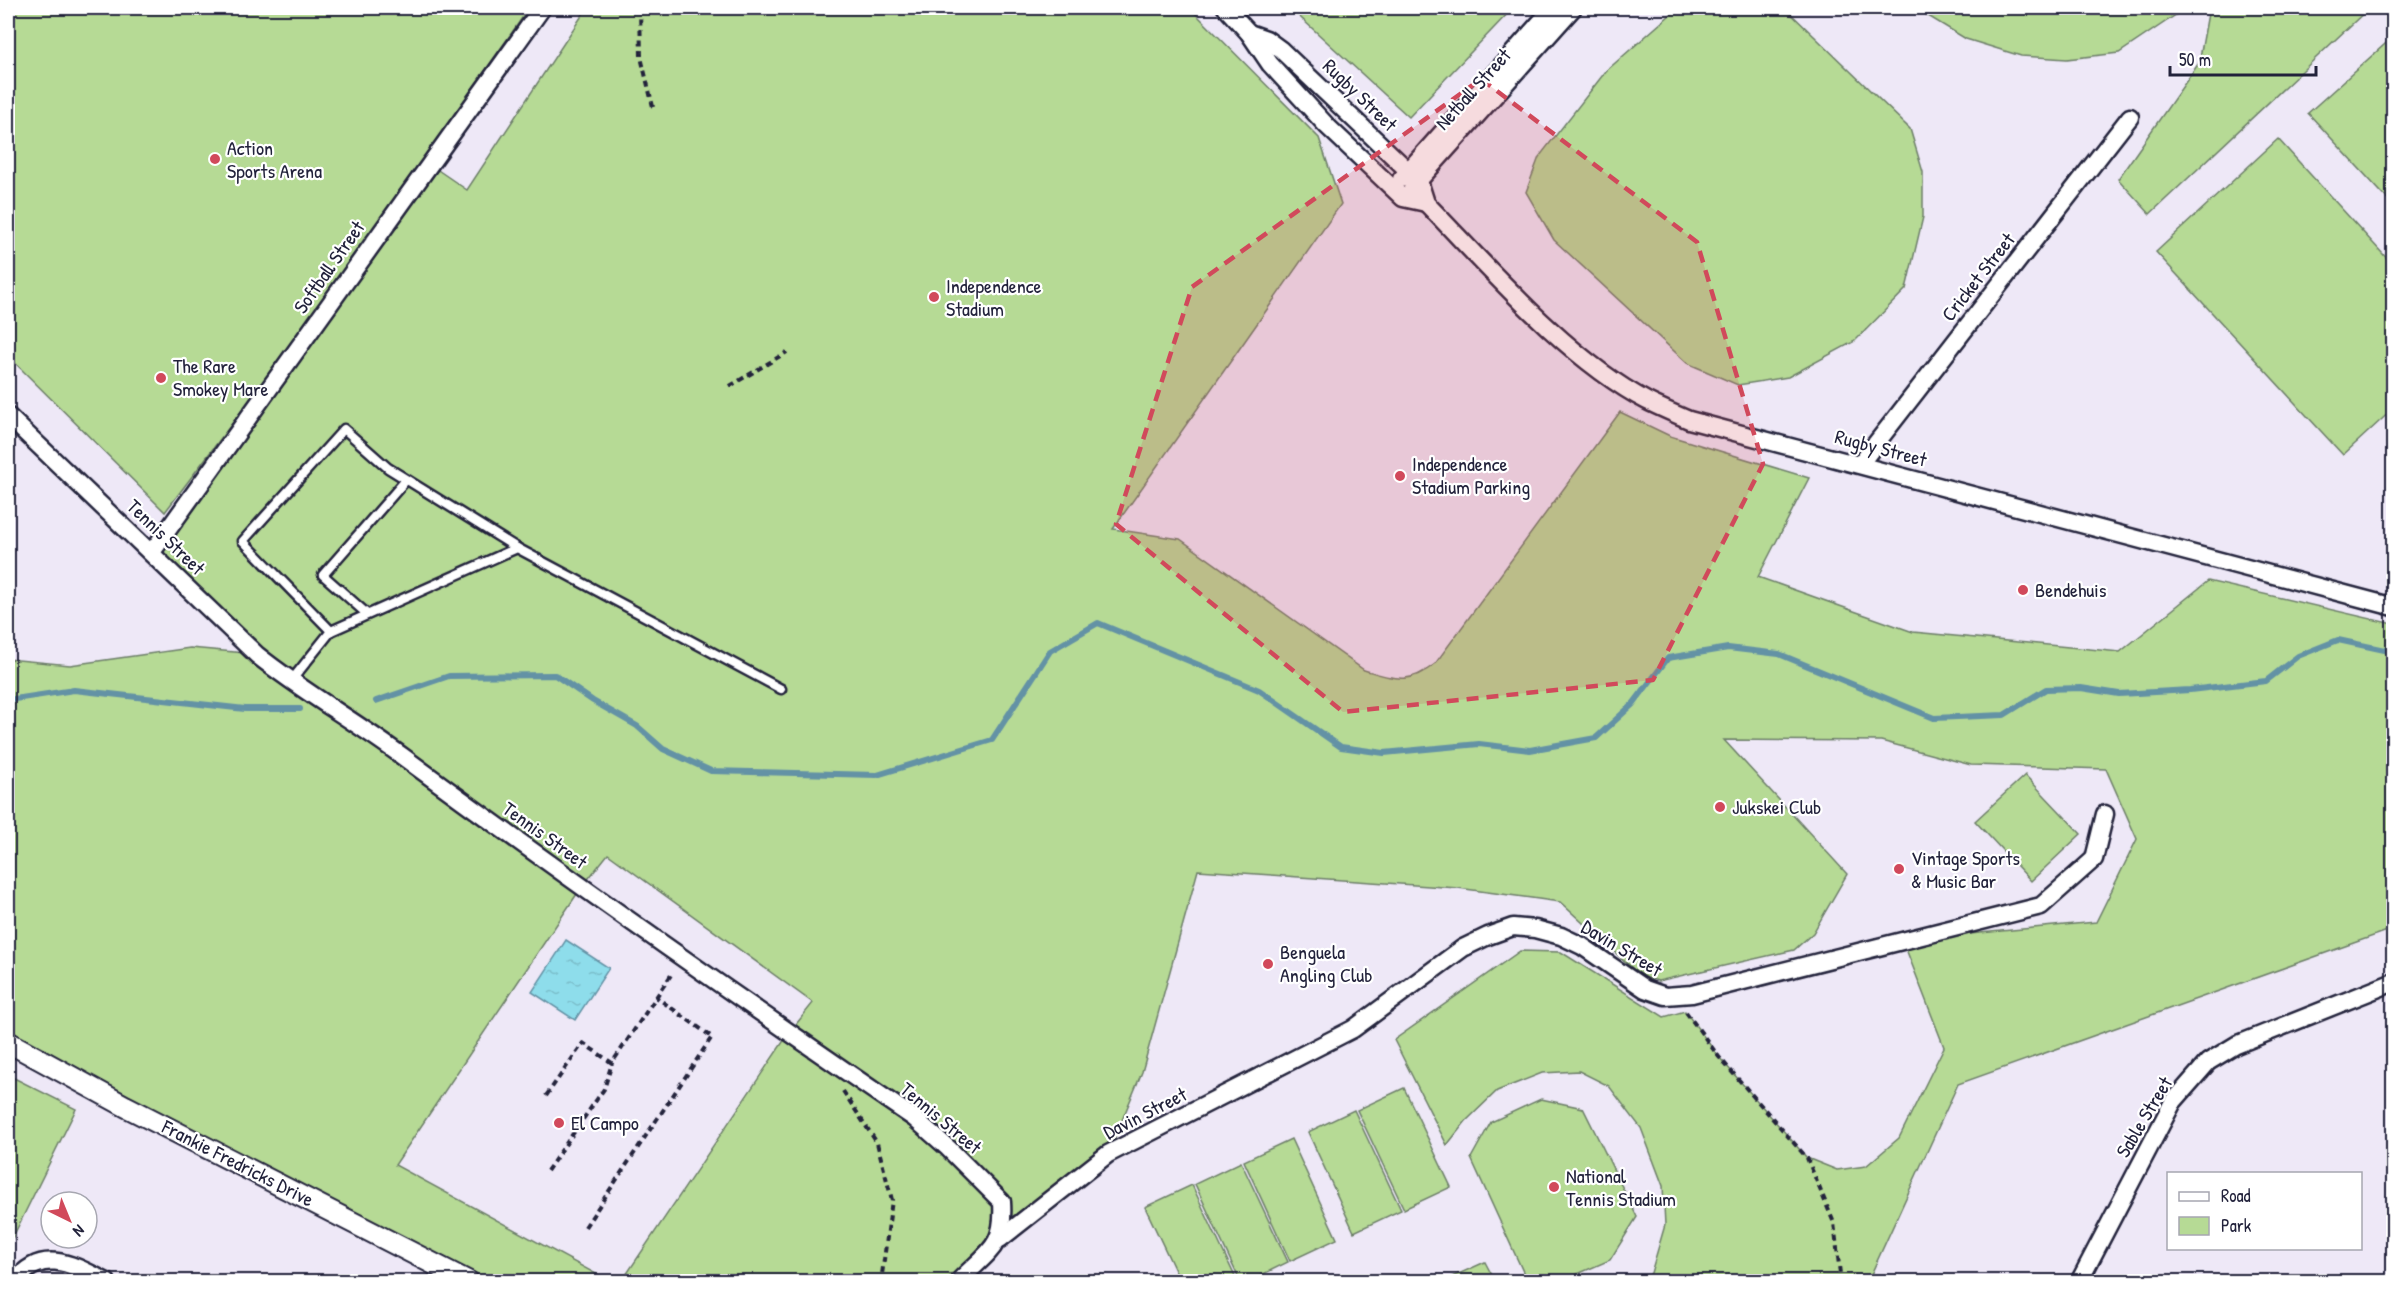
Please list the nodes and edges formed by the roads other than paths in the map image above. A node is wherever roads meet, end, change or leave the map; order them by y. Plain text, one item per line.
1 (543, 8) edge
2 (1226, 8) edge
3 (1553, 8) edge
4 (1573, 8) edge
5 (1249, 33) junction
6 (2130, 117) dead end
7 (1413, 176) junction
8 (1398, 193) junction
9 (1426, 204) junction
10 (8, 416) edge
11 (1860, 464) junction
12 (406, 480) junction
13 (517, 548) junction
14 (152, 552) junction
15 (2394, 607) edge
16 (367, 614) junction
17 (331, 631) junction
18 (290, 681) junction
19 (781, 689) dead end
20 (2105, 814) dead end
21 (2394, 982) edge
22 (8, 1041) edge
23 (1000, 1239) junction
24 (15, 1281) edge
25 (107, 1281) edge
26 (469, 1281) edge
27 (958, 1281) edge
28 (2079, 1281) edge

1 - 14 street, Softball Street
2 - 5 street, Rugby Street
3 - 7 street, Netball Street
4 - 7 street, Netball Street
5 - 7 street, Rugby Street
5 - 8 street, Rugby Street
6 - 11 street, Cricket Street
7 - 8 street, Netball Street
7 - 9 street, Rugby Street
8 - 9 street, Rugby Street
9 - 11 street, Rugby Street
10 - 14 street, Tennis Street
11 - 15 street, Rugby Street
12 - 13 lane
12 - 16 lane
12 - 17 lane
13 - 16 lane
13 - 19 lane
14 - 18 street, Tennis Street
16 - 17 lane
17 - 18 lane
18 - 23 street, Tennis Street
20 - 23 street, Davin Street
21 - 28 street, Sable Street
22 - 26 street, Frankie Fredricks Drive
23 - 27 street
24 - 25 street

